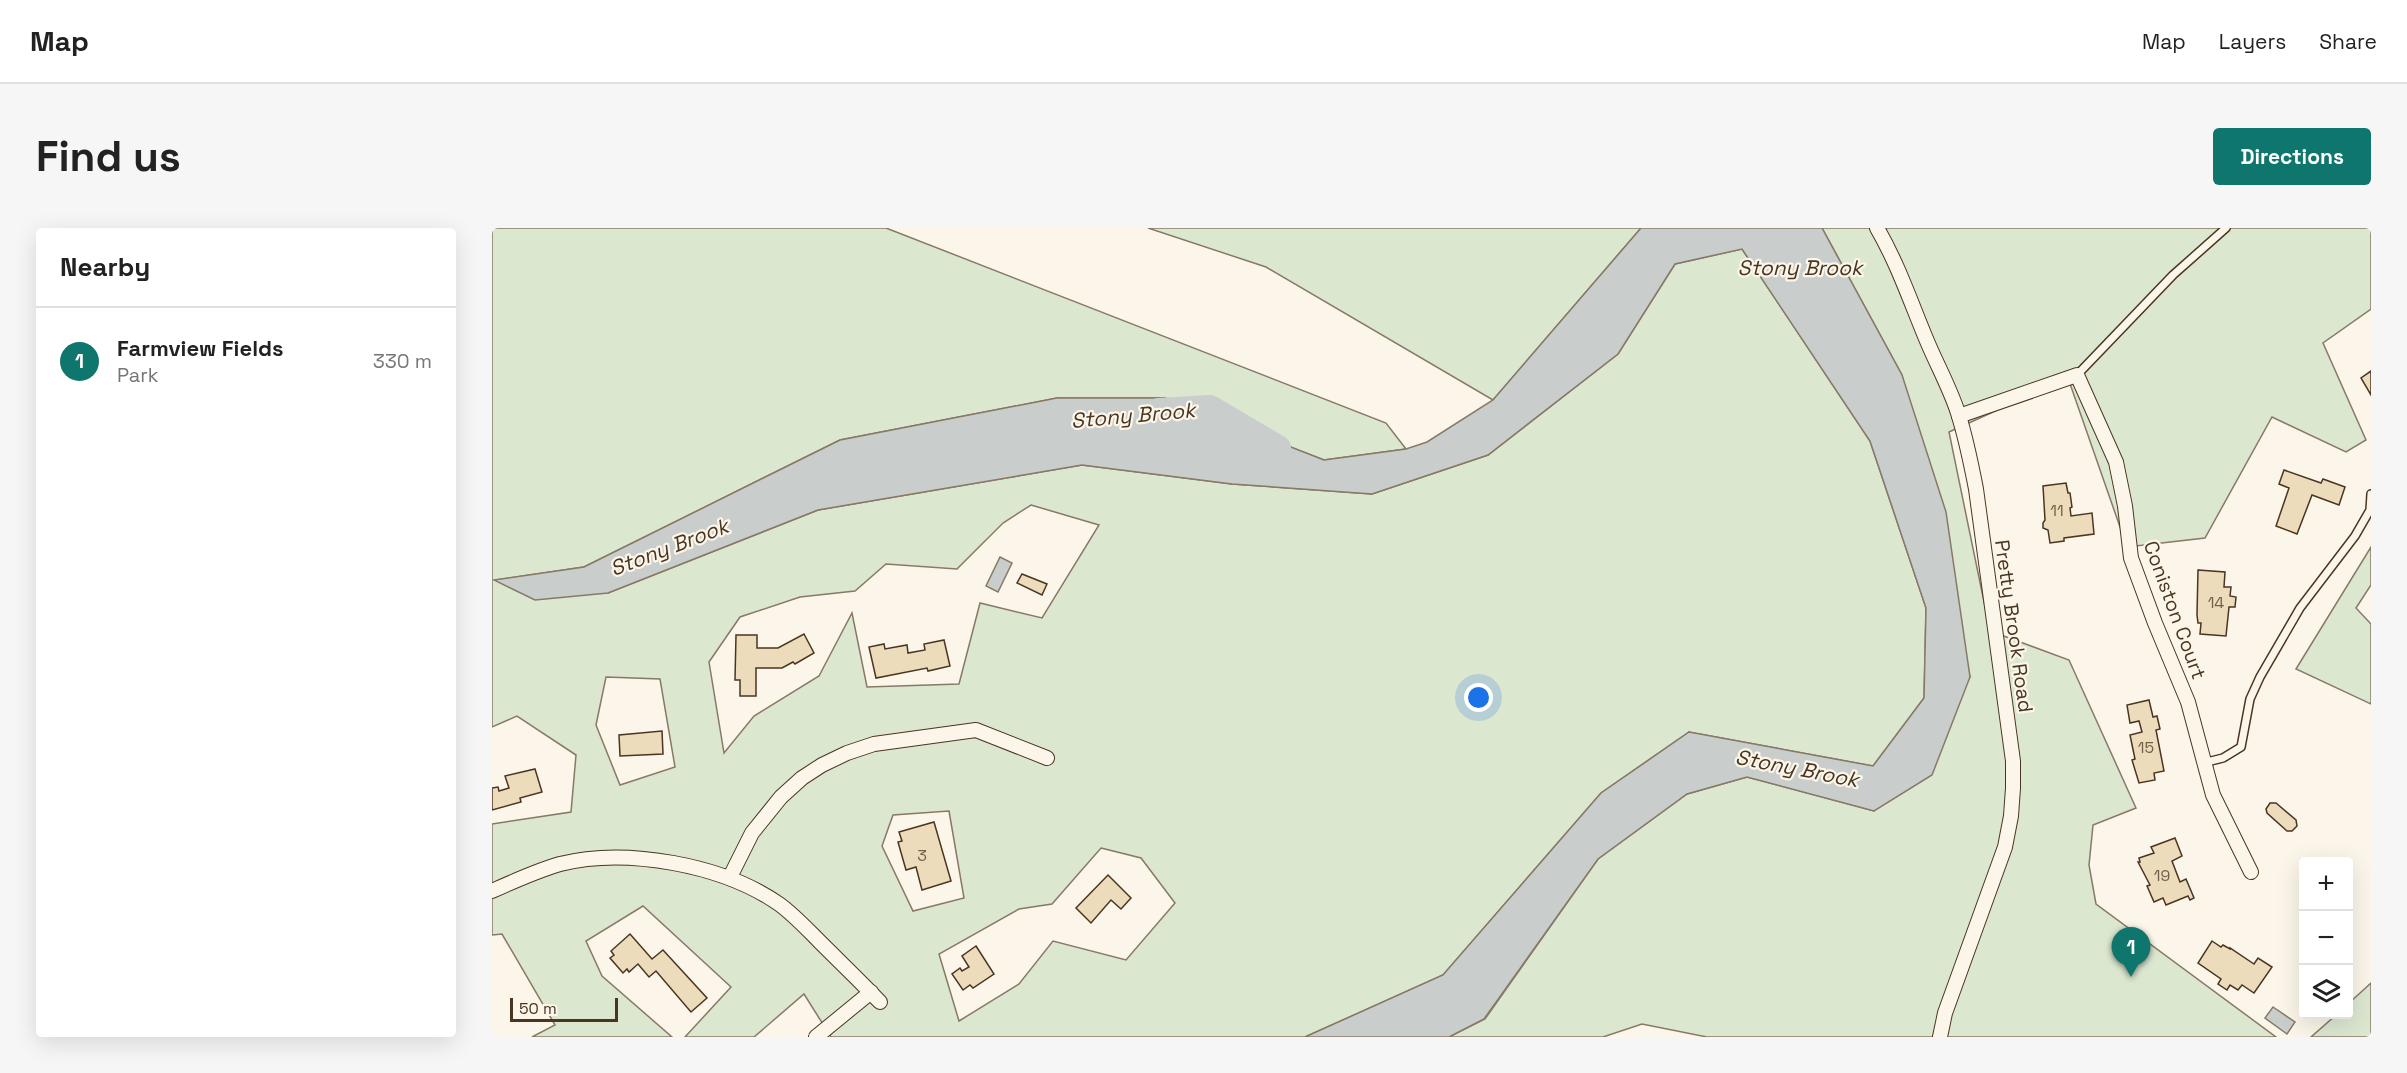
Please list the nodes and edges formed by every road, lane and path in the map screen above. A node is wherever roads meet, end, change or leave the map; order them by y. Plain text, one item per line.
1 (1877, 228) edge
2 (2226, 228) edge
3 (2076, 375) junction
4 (1959, 416) junction
5 (2371, 494) edge
6 (1047, 758) dead end
7 (2203, 763) junction
8 (2252, 872) dead end
9 (730, 877) junction
10 (492, 891) edge
11 (816, 1037) edge
12 (1940, 1037) edge

1 - 4 street, Pretty Brook Road
2 - 3 lane
3 - 4 street
3 - 7 street, Coniston Court
4 - 12 street, Pretty Brook Road
5 - 7 lane
6 - 9 street
7 - 8 street, Coniston Court
9 - 10 street
9 - 11 street

